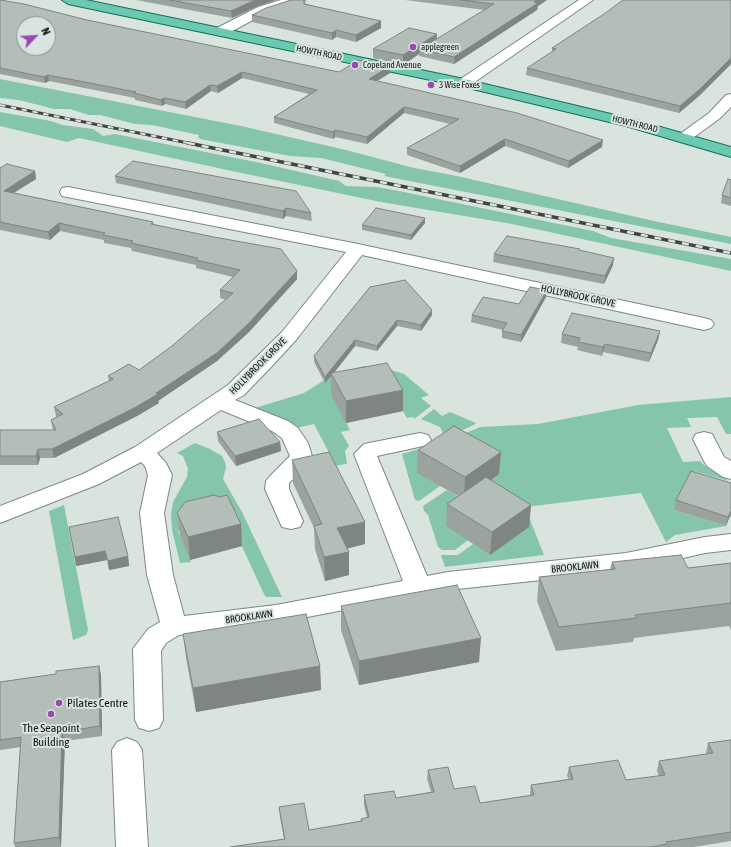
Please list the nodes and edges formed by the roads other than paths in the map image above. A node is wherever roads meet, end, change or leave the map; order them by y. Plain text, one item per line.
1 (68, 0) edge
2 (294, 0) edge
3 (587, 0) edge
4 (220, 32) junction
5 (464, 83) junction
6 (731, 98) edge
7 (685, 137) junction
8 (731, 152) edge
9 (68, 192) dead end
10 (358, 249) junction
11 (704, 324) dead end
12 (220, 402) junction
13 (704, 439) dead end
14 (420, 440) dead end
15 (143, 452) junction
16 (731, 472) edge
17 (0, 515) edge
18 (291, 521) dead end
19 (731, 542) edge
20 (418, 586) junction
21 (174, 626) junction
22 (149, 720) dead end
23 (127, 750) dead end
24 (132, 847) edge

1 - 4 main road, HOWTH ROAD
2 - 4 street
3 - 5 street
4 - 5 main road, HOWTH ROAD
5 - 7 main road, HOWTH ROAD
6 - 7 street
7 - 8 main road, HOWTH ROAD
9 - 10 street, HOLLYBROOK GROVE
10 - 11 street, HOLLYBROOK GROVE
10 - 12 street, HOLLYBROOK GROVE
12 - 15 street, HOLLYBROOK GROVE
12 - 18 street
13 - 16 street
14 - 20 street
15 - 17 street, HOLLYBROOK GROVE
15 - 21 street
19 - 20 street, BROOKLAWN
20 - 21 street, BROOKLAWN
21 - 22 street, BROOKLAWN
23 - 24 street

